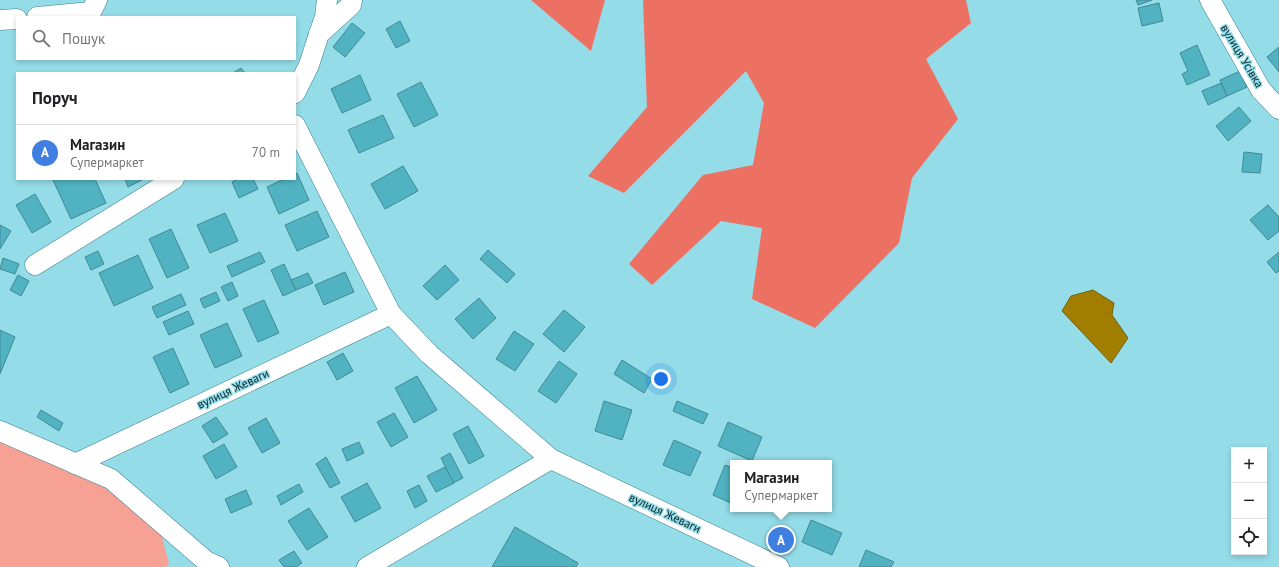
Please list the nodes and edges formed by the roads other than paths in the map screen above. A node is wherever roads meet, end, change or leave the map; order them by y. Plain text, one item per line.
1 (97, 0) edge
2 (327, 0) edge
3 (352, 0) edge
4 (1210, 0) edge
5 (48, 16) edge
6 (16, 19) edge
7 (0, 20) edge
8 (320, 34) junction
9 (296, 91) edge
10 (1279, 108) edge
11 (296, 127) edge
12 (172, 180) edge
13 (35, 265) dead end
14 (391, 314) junction
15 (0, 431) edge
16 (551, 459) junction
17 (75, 464) junction
18 (208, 565) edge
19 (367, 567) edge
20 (779, 567) edge

1 - 5 street
2 - 8 street
3 - 8 street
4 - 10 street, вулиця Усівка
6 - 7 street
8 - 9 street
11 - 14 street, вулиця Жеваги
12 - 13 street
14 - 16 street, вулиця Жеваги
14 - 17 street, вулиця Жеваги
15 - 17 street
16 - 19 street
16 - 20 street, вулиця Жеваги
17 - 18 street

